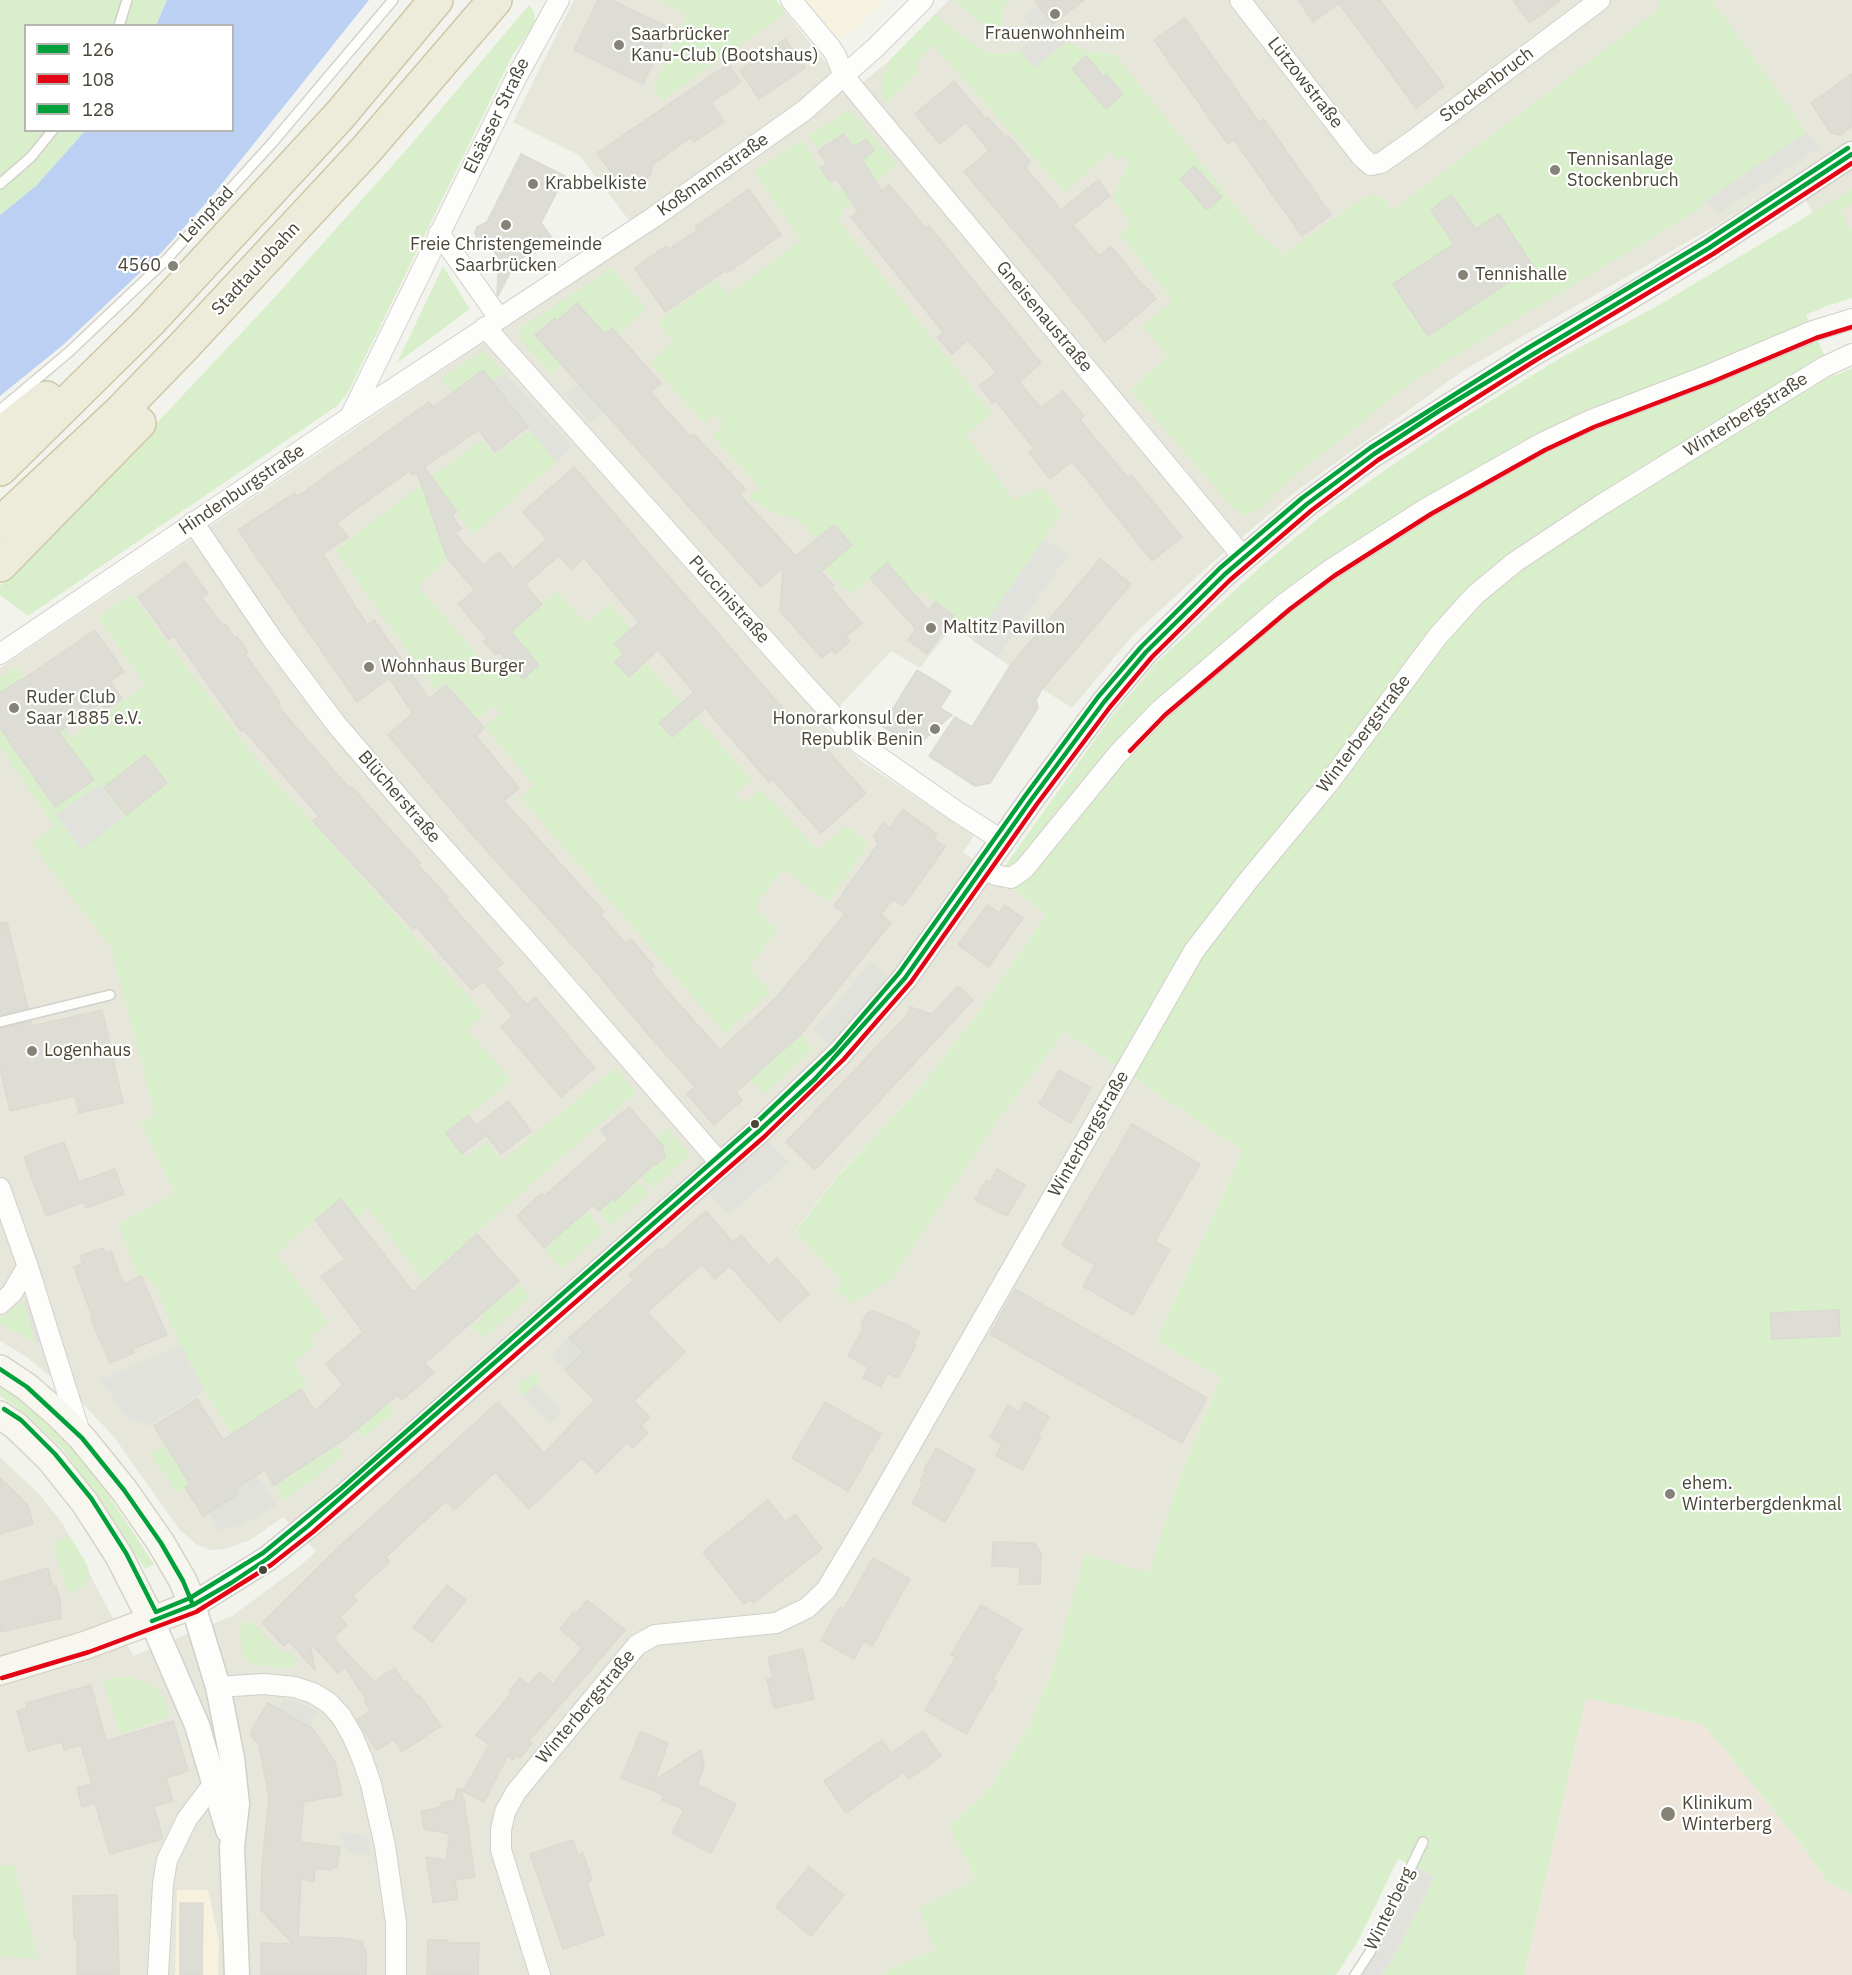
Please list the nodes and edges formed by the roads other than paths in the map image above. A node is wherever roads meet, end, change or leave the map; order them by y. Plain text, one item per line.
1 (127, 0) edge
2 (393, 0) edge
3 (435, 0) edge
4 (495, 0) edge
5 (791, 0) edge
6 (923, 0) edge
7 (1240, 0) edge
8 (1600, 0) edge
9 (555, 6) edge
10 (120, 24) edge
11 (843, 76) junction
12 (51, 132) edge
13 (366, 150) junction
14 (1852, 154) edge
15 (1371, 165) joint
16 (0, 184) edge
17 (439, 233) junction
18 (1852, 319) edge
19 (149, 322) junction
20 (492, 322) junction
21 (1852, 354) edge
22 (0, 411) edge
23 (350, 417) junction
24 (0, 435) edge
25 (0, 469) edge
26 (193, 522) junction
27 (0, 524) edge
28 (1244, 558) junction
29 (0, 565) edge
30 (0, 654) edge
31 (1003, 841) junction
32 (984, 868) junction
33 (110, 995) dead end
34 (0, 1022) edge
35 (721, 1164) junction
36 (0, 1188) edge
37 (27, 1267) junction
38 (0, 1304) edge
39 (0, 1369) edge
40 (0, 1415) edge
41 (82, 1438) junction
42 (193, 1605) junction
43 (152, 1621) junction
44 (0, 1671) edge
45 (218, 1687) junction
46 (215, 1782) junction
47 (1423, 1842) dead end
48 (232, 1847) junction
49 (158, 1975) edge
50 (237, 1975) edge
51 (396, 1975) edge
52 (540, 1975) edge
53 (1355, 1975) edge

1 - 10 lane
2 - 22 lane, Leinpfad
3 - 19 highway
4 - 13 highway, Stadtautobahn
5 - 11 street
6 - 11 street, Koßmannstraße
7 - 15 street, Lützowstraße
8 - 15 street, Stockenbruch
9 - 17 street, Elsässer Straße
11 - 20 street, Koßmannstraße
11 - 28 street, Gneisenaustraße
12 - 16 lane
13 - 27 highway, Stadtautobahn
13 - 29 highway
14 - 28 street
17 - 20 street
17 - 23 street, Elsässer Straße
18 - 32 street
19 - 24 highway
19 - 25 highway
20 - 23 street, Hindenburgstraße
20 - 31 street, Puccinistraße
21 - 52 street, Winterbergstraße
23 - 26 street, Hindenburgstraße
26 - 30 street, Hindenburgstraße
26 - 35 street, Blücherstraße
28 - 31 street
31 - 32 street
32 - 35 street
33 - 34 lane
35 - 42 street
36 - 37 street
37 - 38 street
37 - 41 street
39 - 41 main road
40 - 43 main road
41 - 42 main road
42 - 43 main road
42 - 45 street
43 - 44 main road
43 - 46 street
45 - 48 street
45 - 51 street
46 - 48 street
46 - 49 street
47 - 53 lane, Winterberg
48 - 50 street

